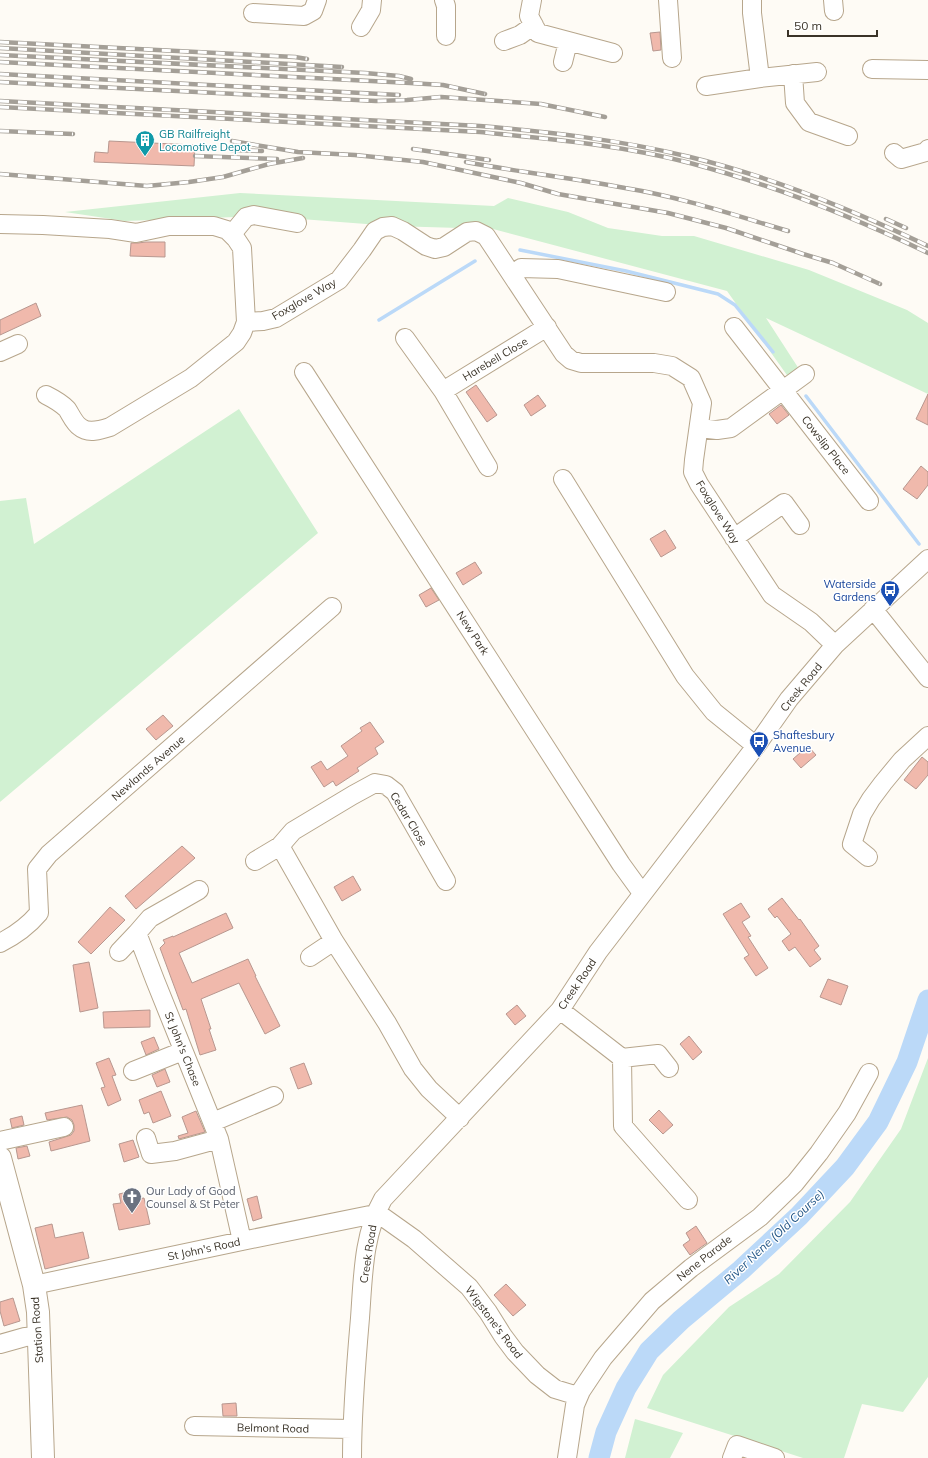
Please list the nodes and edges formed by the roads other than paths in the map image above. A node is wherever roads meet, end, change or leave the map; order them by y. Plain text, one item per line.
1 (316, 0) edge
2 (372, 0) edge
3 (444, 0) edge
4 (532, 0) edge
5 (668, 0) edge
6 (752, 0) edge
7 (253, 13) dead end
8 (534, 26) junction
9 (361, 27) dead end
10 (446, 36) dead end
11 (504, 41) dead end
12 (568, 42) junction
13 (613, 53) dead end
14 (672, 58) dead end
15 (563, 62) dead end
16 (872, 69) dead end
17 (928, 70) edge
18 (817, 72) dead end
19 (793, 74) junction
20 (760, 78) junction
21 (706, 86) dead end
22 (848, 136) dead end
23 (928, 149) edge
24 (894, 153) dead end
25 (297, 223) dead end
26 (0, 224) edge
27 (232, 234) junction
28 (512, 274) junction
29 (666, 292) dead end
30 (246, 322) junction
31 (547, 327) junction
32 (734, 327) dead end
33 (405, 338) dead end
34 (18, 344) dead end
35 (0, 352) edge
36 (304, 372) dead end
37 (805, 374) dead end
38 (783, 390) junction
39 (443, 391) junction
40 (46, 395) dead end
41 (699, 428) junction
42 (488, 467) dead end
43 (563, 479) dead end
44 (869, 501) dead end
45 (800, 525) dead end
46 (734, 538) junction
47 (928, 559) edge
48 (332, 607) dead end
49 (873, 609) junction
50 (835, 645) junction
51 (928, 678) edge
52 (928, 736) edge
53 (756, 746) junction
54 (280, 846) junction
55 (868, 857) dead end
56 (255, 861) dead end
57 (446, 881) dead end
58 (199, 890) dead end
59 (642, 893) junction
60 (137, 933) junction
61 (334, 941) junction
62 (0, 943) edge
63 (119, 952) dead end
64 (310, 957) dead end
65 (560, 1010) junction
66 (183, 1051) junction
67 (622, 1058) junction
68 (669, 1068) dead end
69 (133, 1071) dead end
70 (869, 1073) dead end
71 (274, 1096) dead end
72 (460, 1118) junction
73 (213, 1122) junction
74 (64, 1127) dead end
75 (146, 1138) dead end
76 (219, 1139) junction
77 (0, 1140) edge
78 (1, 1168) edge
79 (688, 1200) dead end
80 (375, 1213) junction
81 (242, 1241) junction
82 (34, 1285) junction
83 (40, 1336) junction
84 (0, 1344) edge
85 (578, 1396) junction
86 (194, 1426) dead end
87 (352, 1429) junction
88 (735, 1451) edge
89 (42, 1458) edge
90 (352, 1458) edge
91 (567, 1458) edge
92 (775, 1458) edge

1 - 7 street
2 - 9 street
3 - 10 street
4 - 8 street
5 - 14 street
6 - 20 street
8 - 11 street
8 - 12 street
12 - 13 street
12 - 15 street
16 - 17 street
18 - 19 street
19 - 20 street
19 - 22 street
20 - 21 street
23 - 24 street
25 - 27 street
26 - 27 street
27 - 30 street
28 - 29 street
28 - 30 street, Foxglove Way
28 - 31 street, Foxglove Way
30 - 40 street
31 - 39 street, Harebell Close
31 - 41 street, Foxglove Way
32 - 38 street, Cowslip Place
33 - 39 street
34 - 35 street
36 - 59 street, New Park
37 - 38 street
38 - 41 street
38 - 44 street, Cowslip Place
39 - 42 street
41 - 46 street, Foxglove Way
43 - 53 street
45 - 46 street
46 - 50 street, Foxglove Way
47 - 49 street, Creek Road
48 - 62 street, Newlands Avenue
49 - 50 street, Creek Road
49 - 51 street
50 - 53 street, Creek Road
52 - 55 street
53 - 59 street, Creek Road
54 - 56 street, Cedar Close
54 - 57 street, Cedar Close
54 - 61 street
58 - 60 street
59 - 65 street, Creek Road
60 - 63 street
60 - 66 street, St John's Chase
61 - 64 street
61 - 72 street
65 - 67 street
65 - 72 street, Creek Road
66 - 69 street
66 - 73 street, St John's Chase
67 - 68 street
67 - 79 street
70 - 85 street, Nene Parade
71 - 73 street
72 - 80 street, Creek Road
73 - 76 street, St John's Chase
74 - 77 street
75 - 76 street
76 - 81 street, St John's Chase
78 - 82 main road, Station Road
80 - 81 street, St John's Road
80 - 85 street, Wigstone's Road
80 - 87 street, Creek Road
81 - 82 street, St John's Road
82 - 83 main road, Station Road
83 - 84 street
83 - 89 main road, Station Road
85 - 91 street, Nene Parade
86 - 87 street, Belmont Road
87 - 90 street, Creek Road
88 - 92 street

